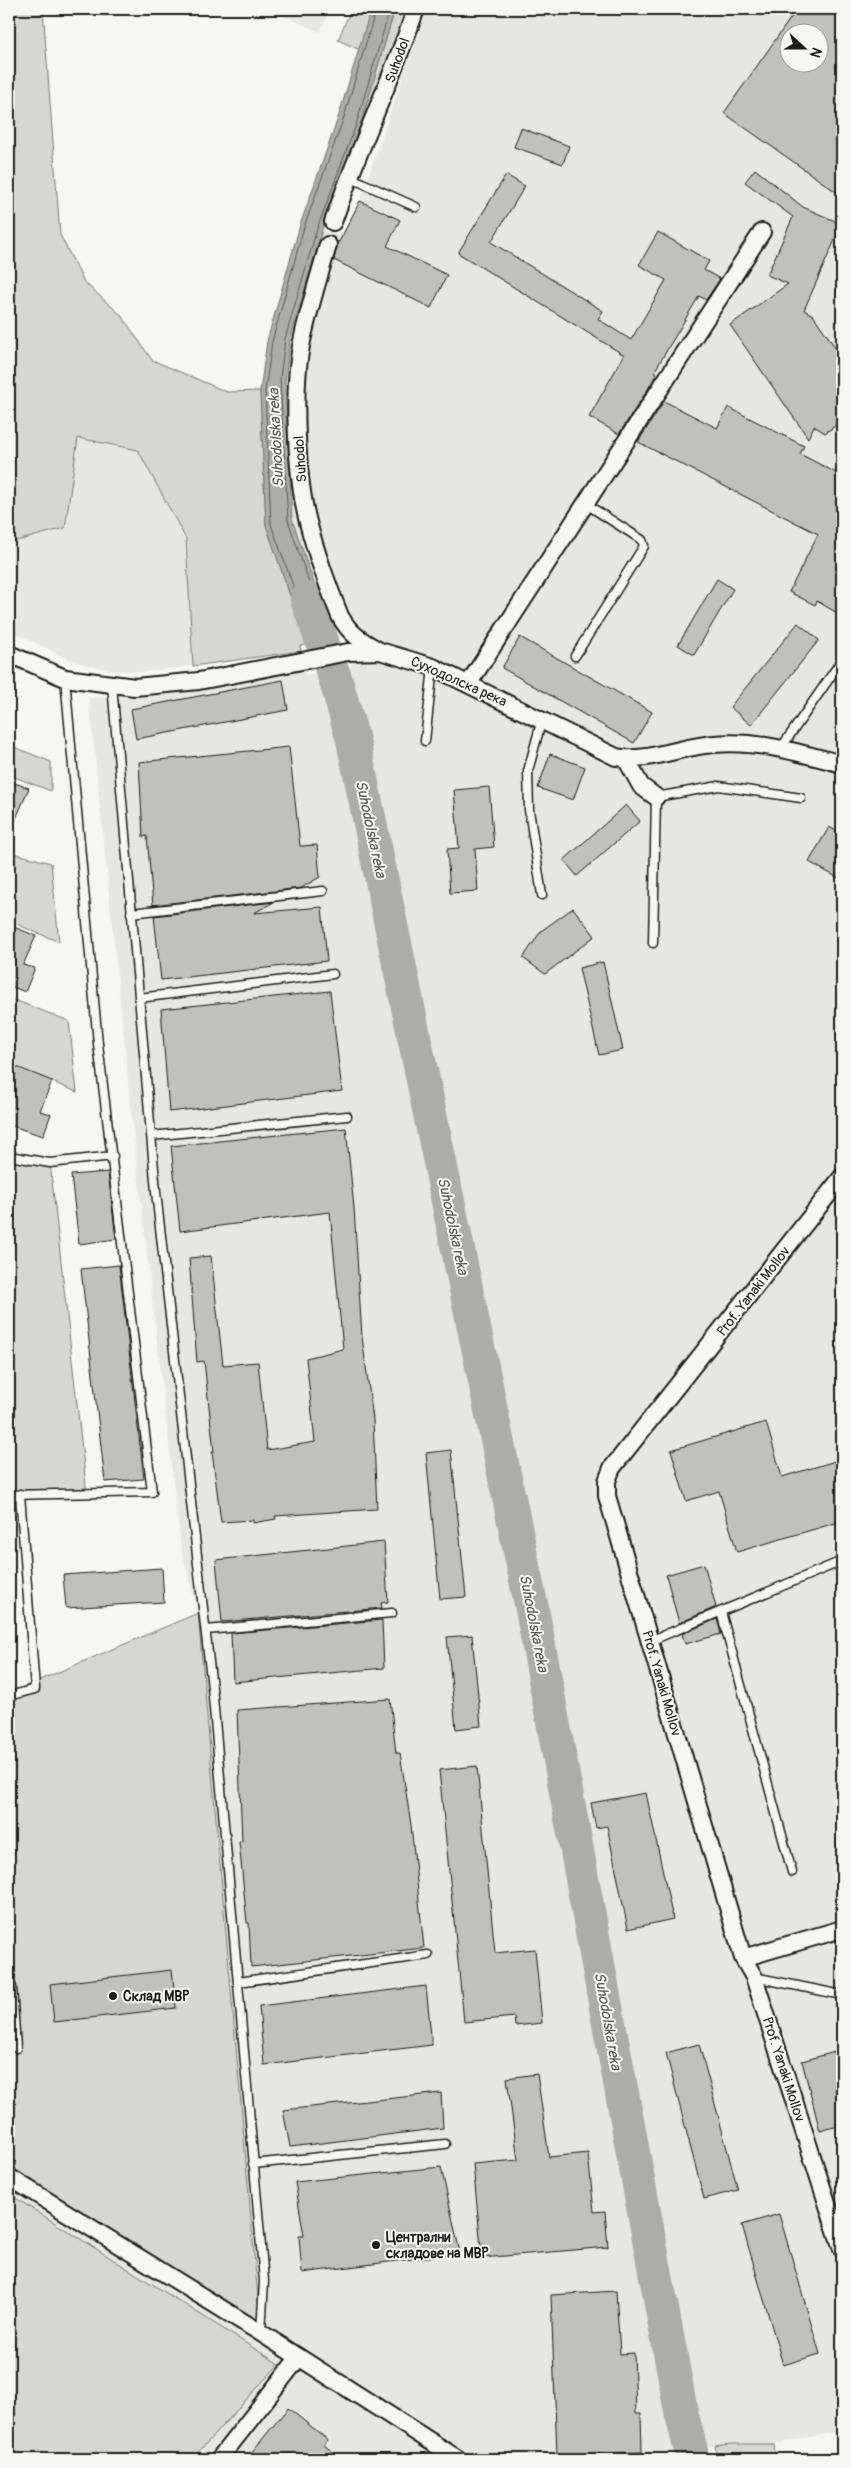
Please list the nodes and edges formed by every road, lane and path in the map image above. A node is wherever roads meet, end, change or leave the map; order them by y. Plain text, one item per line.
1 (416, 9) edge
2 (349, 177) junction
3 (416, 207) dead end
4 (333, 222) dead end
5 (762, 232) dead end
6 (328, 245) dead end
7 (586, 504) junction
8 (380, 651) junction
9 (9, 654) edge
10 (575, 656) dead end
11 (842, 660) edge
12 (433, 667) junction
13 (65, 678) junction
14 (469, 684) junction
15 (112, 685) junction
16 (542, 719) junction
17 (425, 741) dead end
18 (780, 748) junction
19 (626, 759) junction
20 (842, 764) edge
21 (656, 797) junction
22 (801, 798) dead end
23 (323, 891) dead end
24 (542, 895) dead end
25 (132, 913) junction
26 (653, 943) dead end
27 (333, 974) dead end
28 (139, 998) junction
29 (347, 1116) dead end
30 (151, 1136) junction
31 (9, 1156) edge
32 (113, 1156) junction
33 (842, 1177) edge
34 (20, 1494) junction
35 (9, 1495) edge
36 (842, 1561) edge
37 (721, 1612) junction
38 (392, 1613) dead end
39 (206, 1630) junction
40 (650, 1642) junction
41 (9, 1696) edge
42 (792, 1872) dead end
43 (842, 1929) edge
44 (428, 1955) dead end
45 (743, 1958) junction
46 (754, 1977) junction
47 (238, 1982) junction
48 (9, 1986) edge
49 (842, 1995) edge
50 (16, 2048) dead end
51 (445, 2144) dead end
52 (253, 2164) junction
53 (9, 2177) edge
54 (842, 2249) edge
55 (262, 2333) junction
56 (299, 2357) junction
57 (447, 2456) edge
58 (219, 2459) edge

1 - 2 street, Suhodol
2 - 3 lane
2 - 4 street, Suhodol
5 - 7 street
6 - 8 street, Suhodol
7 - 10 lane
7 - 14 street
8 - 12 street, Суходолска река
8 - 15 street, Суходолска река
9 - 13 street, Суходолска река
11 - 18 lane
12 - 14 street, Суходолска река
12 - 17 lane
13 - 15 street, Суходолска река
13 - 32 lane
14 - 16 street, Суходолска река
15 - 25 lane
16 - 19 street, Суходолска река
16 - 24 lane
18 - 19 street
18 - 20 street
19 - 21 street
21 - 22 lane
21 - 26 lane
23 - 25 lane
25 - 28 lane
27 - 28 lane
28 - 30 lane
29 - 30 lane
30 - 39 lane
31 - 32 lane
32 - 34 lane
33 - 40 street, Prof. Yanaki Mollov
34 - 35 lane
34 - 41 lane
36 - 37 lane
37 - 40 lane
37 - 42 lane
38 - 39 lane
39 - 47 lane
40 - 45 street, Prof. Yanaki Mollov
43 - 45 street
44 - 47 lane
45 - 46 street, Prof. Yanaki Mollov
46 - 49 lane
46 - 54 street, Prof. Yanaki Mollov
47 - 52 lane
48 - 50 lane
51 - 52 lane
52 - 55 lane
53 - 55 street
55 - 56 street
56 - 57 street
56 - 58 street

